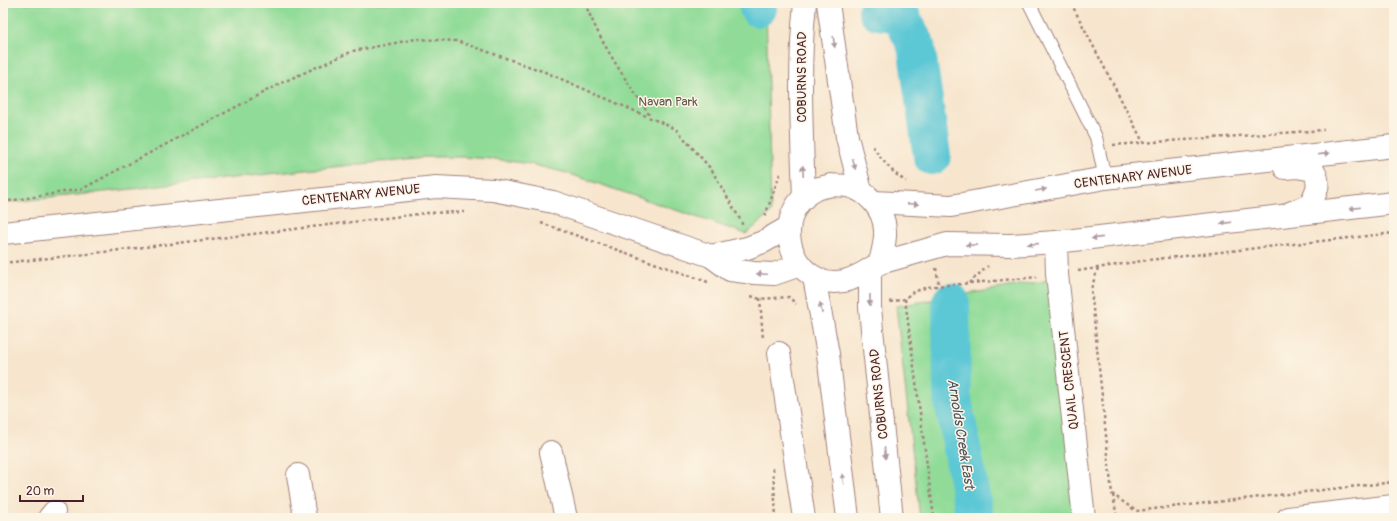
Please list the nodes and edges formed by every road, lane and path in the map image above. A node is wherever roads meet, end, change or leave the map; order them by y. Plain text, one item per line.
1 (585, 3) edge
2 (804, 3) edge
3 (828, 3) edge
4 (1029, 3) edge
5 (1071, 3) edge
6 (650, 117) junction
7 (1144, 144) dead end
8 (1394, 146) edge
9 (878, 153) dead end
10 (1173, 171) junction
11 (1106, 178) junction
12 (908, 181) dead end
13 (867, 196) junction
14 (804, 198) junction
15 (3, 202) edge
16 (1394, 203) edge
17 (467, 212) dead end
18 (1281, 217) junction
19 (534, 222) dead end
20 (789, 228) junction
21 (3, 233) edge
22 (1394, 233) edge
23 (1056, 242) junction
24 (747, 248) junction
25 (711, 256) junction
26 (3, 263) edge
27 (875, 266) junction
28 (1098, 268) junction
29 (807, 271) junction
30 (1057, 274) junction
31 (712, 283) dead end
32 (746, 295) dead end
33 (760, 299) dead end
34 (778, 353) dead end
35 (551, 452) dead end
36 (298, 475) dead end
37 (1394, 482) edge
38 (1112, 494) junction
39 (1394, 506) edge
40 (304, 518) edge
41 (566, 518) edge
42 (804, 518) edge
43 (848, 518) edge
44 (892, 518) edge
45 (934, 518) edge
46 (1084, 518) edge
47 (1117, 518) edge
48 (1288, 518) edge

1 - 6 path
14 -> 2 street, COBURNS ROAD
3 -> 13 street
4 - 11 lane
5 - 7 path
6 - 15 path
6 - 24 path
10 -> 8 street, CENTENARY AVENUE
9 - 12 path
10 - 11 street, CENTENARY AVENUE
10 - 18 street
13 -> 11 street, CENTENARY AVENUE
13 - 14 street
13 - 27 street
14 - 20 street
16 -> 18 street
17 - 26 path
18 -> 23 street
19 - 31 path
20 - 24 street
20 - 29 street
21 - 25 street, CENTENARY AVENUE
22 - 28 path
23 -> 27 street
23 - 30 street, QUAIL CRESCENT
24 - 25 street
29 -> 25 street, CENTENARY AVENUE
27 - 29 street
27 -> 44 street, COBURNS ROAD
28 - 30 path
28 - 38 path
43 -> 29 street
30 - 45 path
30 - 46 street, QUAIL CRESCENT
32 - 33 path
34 - 42 street
35 - 41 street
36 - 40 street
37 - 38 path
38 - 47 path
39 - 48 street

